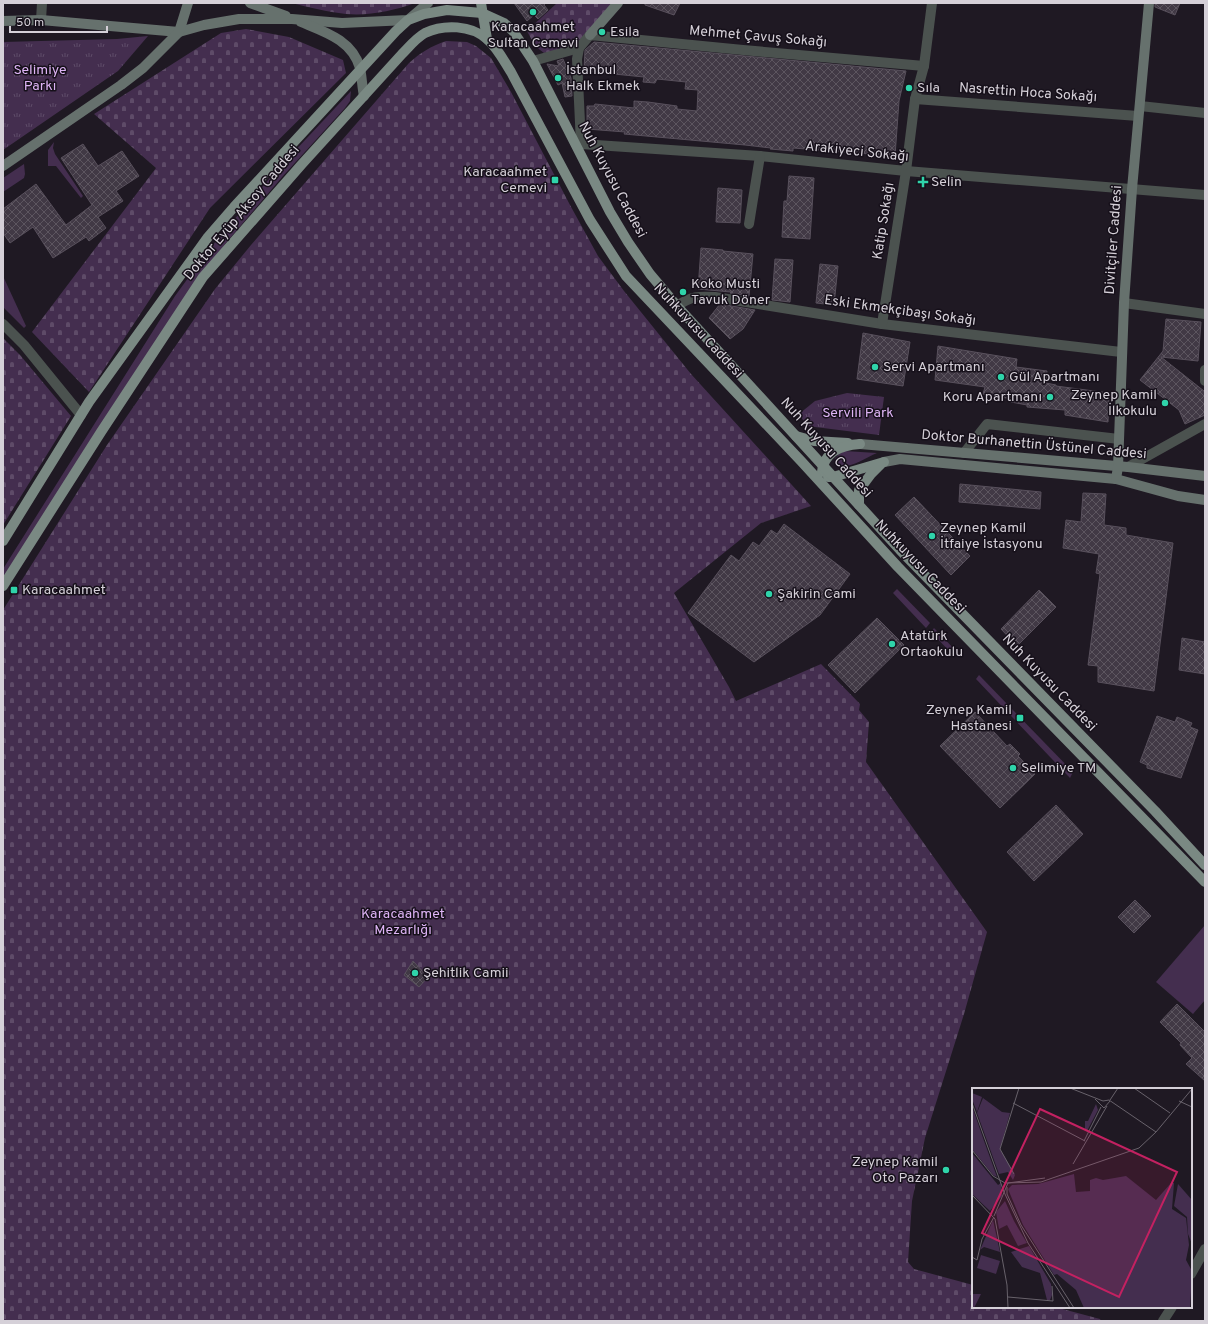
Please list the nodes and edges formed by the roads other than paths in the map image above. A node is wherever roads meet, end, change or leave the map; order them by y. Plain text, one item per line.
1 (42, 3) edge
2 (188, 3) edge
3 (250, 3) edge
4 (428, 3) edge
5 (618, 3) edge
6 (932, 3) edge
7 (1149, 3) edge
8 (481, 8) edge
9 (292, 19) junction
10 (41, 20) junction
11 (408, 20) junction
12 (3, 22) edge
13 (179, 32) junction
14 (590, 35) junction
15 (487, 39) junction
16 (579, 48) junction
17 (533, 61) junction
18 (924, 66) junction
19 (360, 70) junction
20 (364, 96) junction
21 (915, 99) junction
22 (1139, 111) junction
23 (1205, 113) edge
24 (579, 145) junction
25 (760, 156) junction
26 (3, 166) edge
27 (906, 171) junction
28 (1132, 188) junction
29 (1205, 195) edge
30 (749, 224) dead end
31 (1124, 303) junction
32 (678, 306) junction
33 (1205, 314) edge
34 (3, 324) edge
35 (882, 324) junction
36 (1121, 352) junction
37 (1205, 370) edge
38 (1205, 381) edge
39 (81, 415) junction
40 (1205, 424) edge
41 (796, 436) junction
42 (1118, 439) junction
43 (860, 444) junction
44 (964, 453) junction
45 (884, 462) junction
46 (823, 466) junction
47 (1118, 467) junction
48 (1128, 467) junction
49 (1205, 476) edge
50 (818, 477) junction
51 (833, 477) junction
52 (1116, 479) junction
53 (1205, 500) edge
54 (859, 505) junction
55 (3, 541) edge
56 (895, 544) junction
57 (898, 567) junction
58 (919, 568) junction
59 (3, 586) edge
60 (1205, 865) edge
61 (1205, 882) edge
62 (1205, 1249) edge
63 (1192, 1272) edge
64 (1171, 1308) edge
65 (1163, 1321) edge

1 - 10 street
2 - 13 street
3 - 9 street
4 - 11 street
5 - 14 street
6 - 18 street, Katip Sokağı
7 - 22 street, Divitçiler Caddesi
8 - 11 main road, Doktor Eyüp Aksoy Caddesi
8 - 15 main road
8 - 17 main road, Nuh Kuyusu Caddesi
9 - 11 street
9 - 13 street
9 - 19 street
10 - 12 street
10 - 13 street
11 - 19 main road, Doktor Eyüp Aksoy Caddesi
13 - 26 street
14 - 16 street
14 - 18 street, Mehmet Çavuş Sokağı
15 - 20 main road, Doktor Eyüp Aksoy Caddesi
15 - 50 main road, Nuhkuyusu Caddesi
16 - 17 street
16 - 24 street
17 - 24 main road, Nuh Kuyusu Caddesi
18 - 21 street, Katip Sokağı
19 - 20 street
19 - 39 main road, Doktor Eyüp Aksoy Caddesi
20 - 59 main road, Doktor Eyüp Aksoy Caddesi
21 - 22 street, Nasrettin Hoca Sokağı
21 - 27 street, Katip Sokağı
22 - 23 street, Nasrettin Hoca Sokağı
22 - 28 street, Divitçiler Caddesi
24 - 25 street, Arakiyeci Sokağı
24 - 32 main road, Nuh Kuyusu Caddesi
25 - 27 street, Arakiyeci Sokağı
25 - 30 street
27 - 28 street, Arakiyeci Sokağı
27 - 35 street, Katip Sokağı
28 - 29 street, Arakiyeci Sokağı
28 - 31 street, Divitçiler Caddesi
31 - 33 street
31 - 36 street, Divitçiler Caddesi
32 - 35 street, Eski Ekmekçibaşı Sokağı
32 - 41 main road, Nuh Kuyusu Caddesi
34 - 39 street
35 - 36 street, Eski Ekmekçibaşı Sokağı
36 - 42 street, Divitçiler Caddesi
37 - 38 street
39 - 55 main road, Doktor Eyüp Aksoy Caddesi
40 - 48 street
41 - 43 main road
41 - 46 main road, Nuh Kuyusu Caddesi
42 - 44 street
42 - 47 street, Divitçiler Caddesi
43 - 44 street, Doktor Burhanettin Üstünel Caddesi
43 - 46 main road
44 - 47 street, Doktor Burhanettin Üstünel Caddesi
45 - 51 main road
45 - 52 street, Doktor Burhanettin Üstünel Caddesi
45 - 54 main road
46 - 50 main road
46 - 51 main road, Nuh Kuyusu Caddesi
47 - 48 street, Doktor Burhanettin Üstünel Caddesi
47 - 52 street, Divitçiler Caddesi
48 - 49 street, Doktor Burhanettin Üstünel Caddesi
50 - 51 main road
50 - 57 main road, Nuhkuyusu Caddesi
51 - 54 main road, Nuh Kuyusu Caddesi
52 - 53 street, Doktor Burhanettin Üstünel Caddesi
54 - 56 main road, Nuh Kuyusu Caddesi
56 - 57 main road
56 - 58 main road, Nuh Kuyusu Caddesi
57 - 58 main road
57 - 61 main road, Nuhkuyusu Caddesi
58 - 60 main road, Nuh Kuyusu Caddesi
62 - 63 street
64 - 65 street

